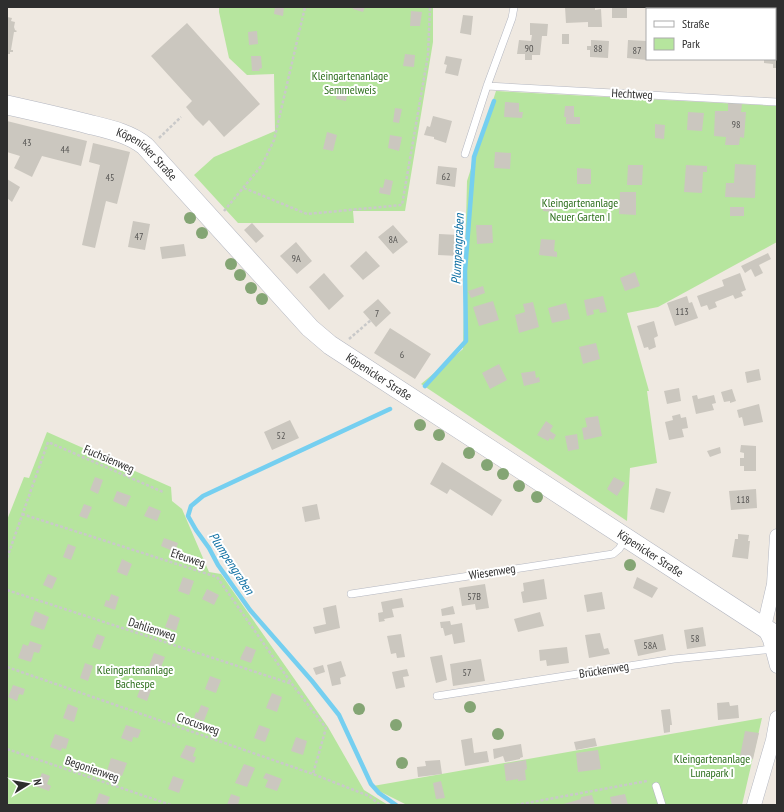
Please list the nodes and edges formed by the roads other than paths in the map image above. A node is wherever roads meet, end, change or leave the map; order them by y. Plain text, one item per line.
1 (514, 7) edge
2 (487, 86) junction
3 (777, 102) edge
4 (7, 105) edge
5 (465, 154) dead end
6 (777, 536) edge
7 (626, 538) junction
8 (351, 594) dead end
9 (771, 637) edge
10 (777, 666) edge
11 (437, 696) dead end
12 (777, 718) edge
13 (775, 739) edge
14 (656, 786) road end
15 (662, 805) edge
16 (754, 805) edge

1 - 2 lane
2 - 3 lane, Hechtweg
2 - 5 lane
4 - 7 main road, Köpenicker Straße
6 - 9 street
7 - 8 lane, Wiesenweg
7 - 9 main road, Köpenicker Straße
9 - 10 street
9 - 11 lane, Brückenweg
12 - 13 street
13 - 16 street
14 - 15 lane

